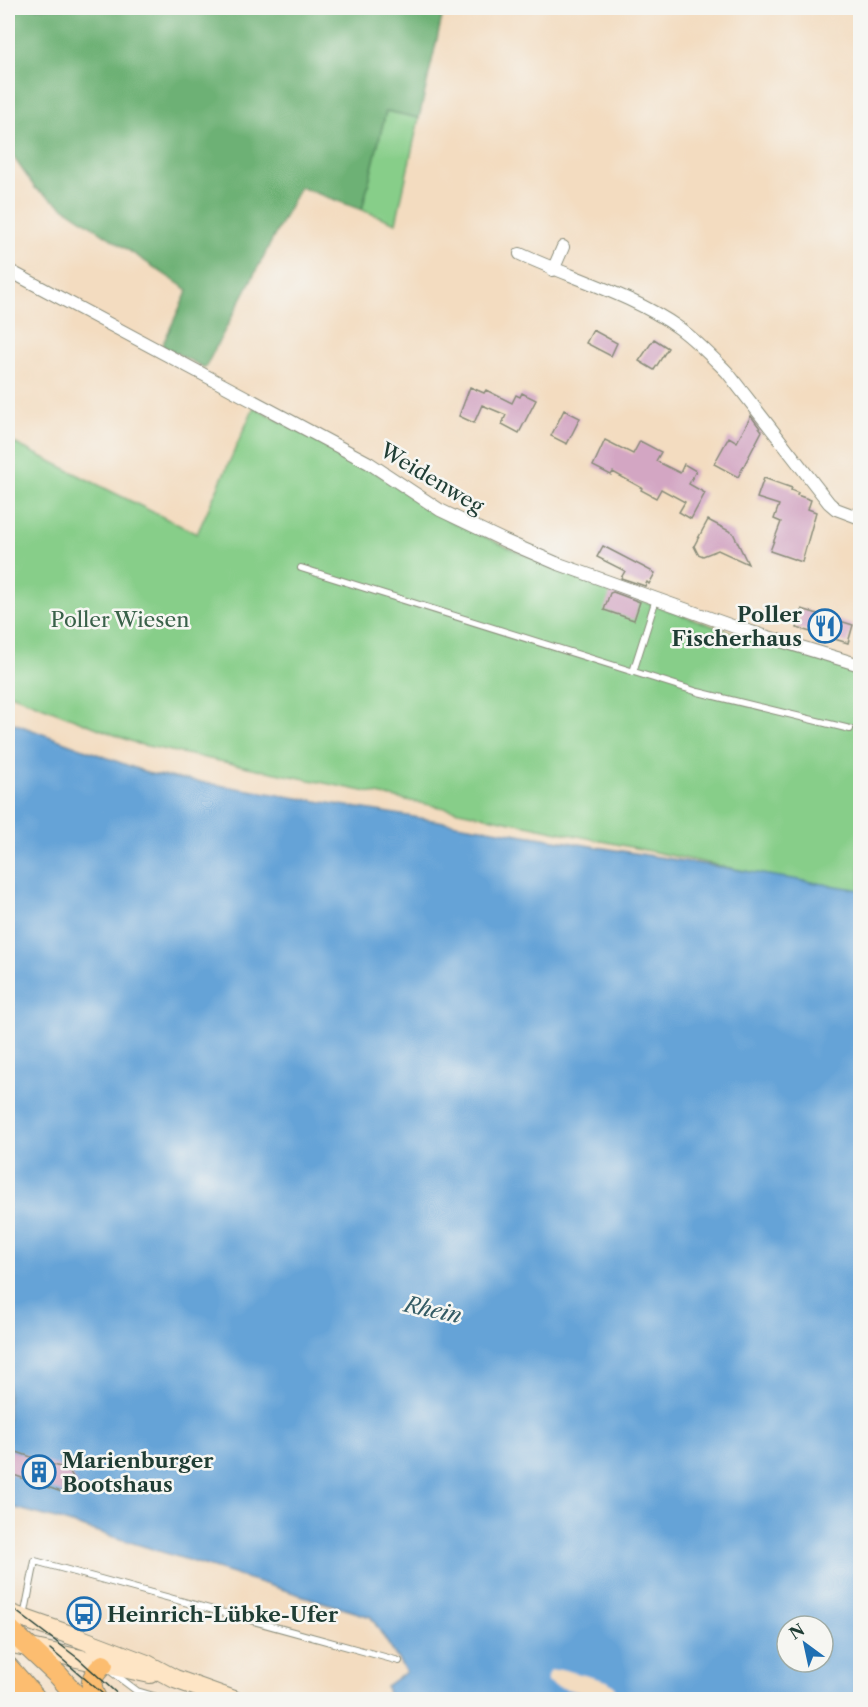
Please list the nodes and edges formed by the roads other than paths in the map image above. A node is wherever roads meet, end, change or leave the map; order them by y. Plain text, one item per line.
1 (563, 246) dead end
2 (520, 254) dead end
3 (8, 270) edge
4 (553, 270) junction
5 (861, 518) edge
6 (301, 568) dead end
7 (656, 598) junction
8 (861, 664) edge
9 (633, 672) junction
10 (850, 729) dead end
11 (13, 1620) edge
12 (8, 1643) edge
13 (30, 1650) junction
14 (399, 1661) dead end
15 (103, 1665) junction
16 (8, 1667) edge
17 (175, 1679) junction
18 (37, 1700) edge
19 (80, 1700) edge
20 (97, 1700) edge
21 (167, 1700) edge
22 (234, 1700) edge

1 - 4 street
2 - 4 street
3 - 7 street, Weidenweg
4 - 5 street
6 - 9 lane
7 - 8 street, Weidenweg
7 - 9 lane
9 - 10 lane
11 - 13 main road
11 - 14 lane
11 - 17 main road
12 - 13 main road
13 - 15 main road
13 - 19 main road
15 - 17 main road
15 - 20 main road
15 - 21 lane
16 - 18 main road
17 - 22 main road

